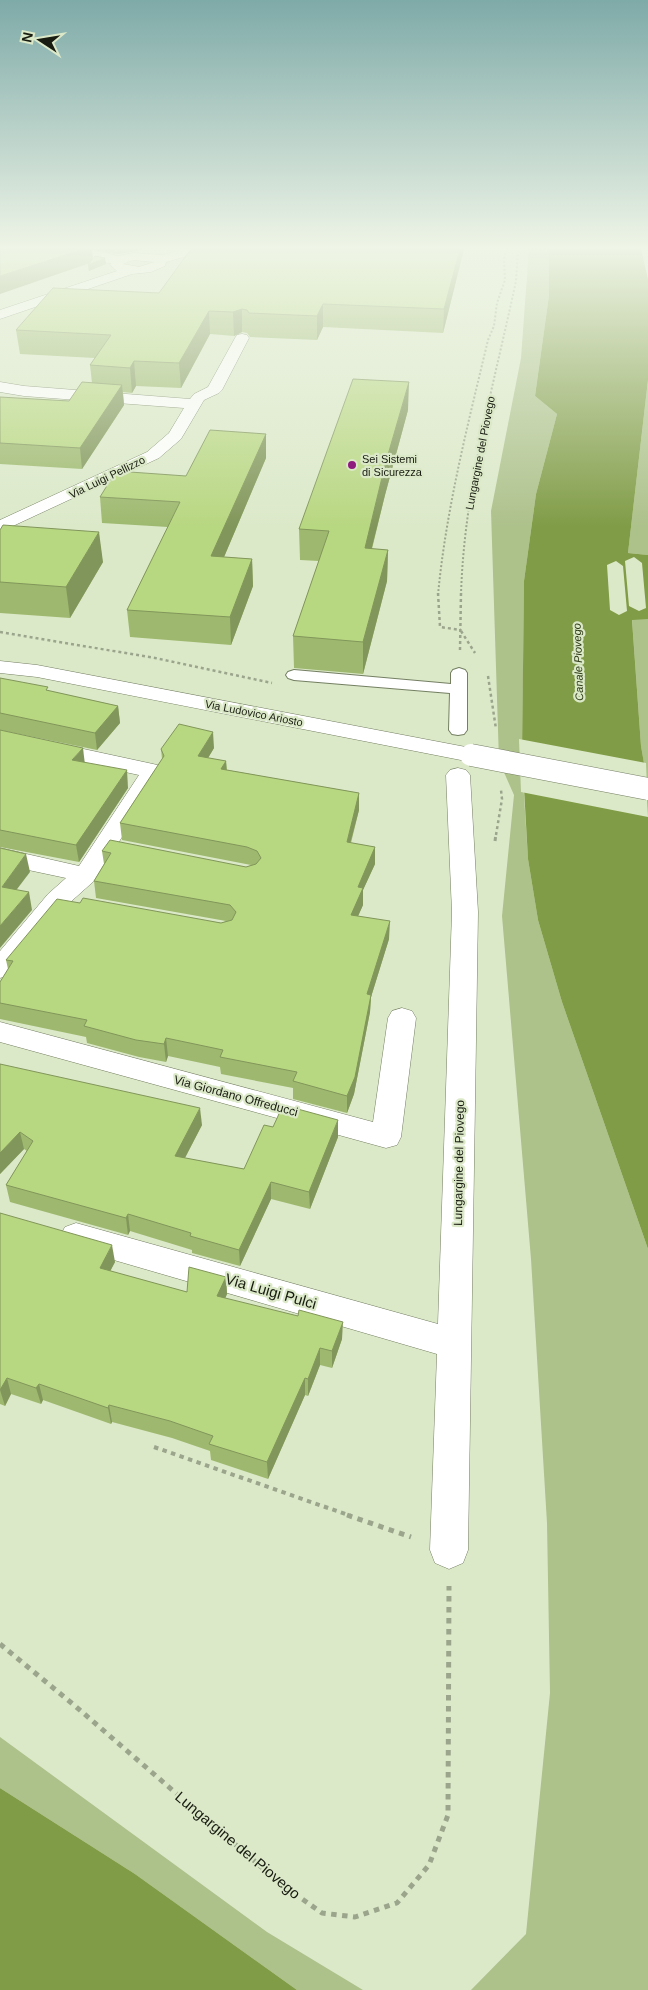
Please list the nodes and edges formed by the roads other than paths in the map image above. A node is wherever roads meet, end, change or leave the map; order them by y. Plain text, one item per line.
1 (240, 342) edge
2 (2, 387) edge
3 (194, 404) junction
4 (0, 528) edge
5 (0, 660) edge
6 (0, 667) edge
7 (37, 671) junction
8 (294, 675) dead end
9 (458, 730) dead end
10 (0, 738) edge
11 (465, 765) junction
12 (648, 789) edge
13 (0, 856) edge
14 (85, 875) junction
15 (58, 900) junction
16 (86, 906) edge
17 (0, 969) edge
18 (402, 1018) dead end
19 (0, 1032) edge
20 (47, 1228) edge
21 (455, 1344) junction
22 (449, 1550) road end

1 - 3 street, Via Luigi Pellizzo
2 - 3 street
3 - 4 street, Via Luigi Pellizzo
5 - 7 street, Via Ludovico Ariosto
6 - 7 street, Via Ludovico Ariosto
7 - 11 street, Via Ludovico Ariosto
8 - 9 lane
10 - 14 street
11 - 12 street, Via Ludovico Ariosto, bridge
11 - 21 street, Lungargine del Piovego
13 - 14 street
14 - 15 street
15 - 16 street
15 - 17 street
18 - 19 street, Via Giordano Offreducci
20 - 21 street, Via Luigi Pulci
21 - 22 street, Lungargine del Piovego

